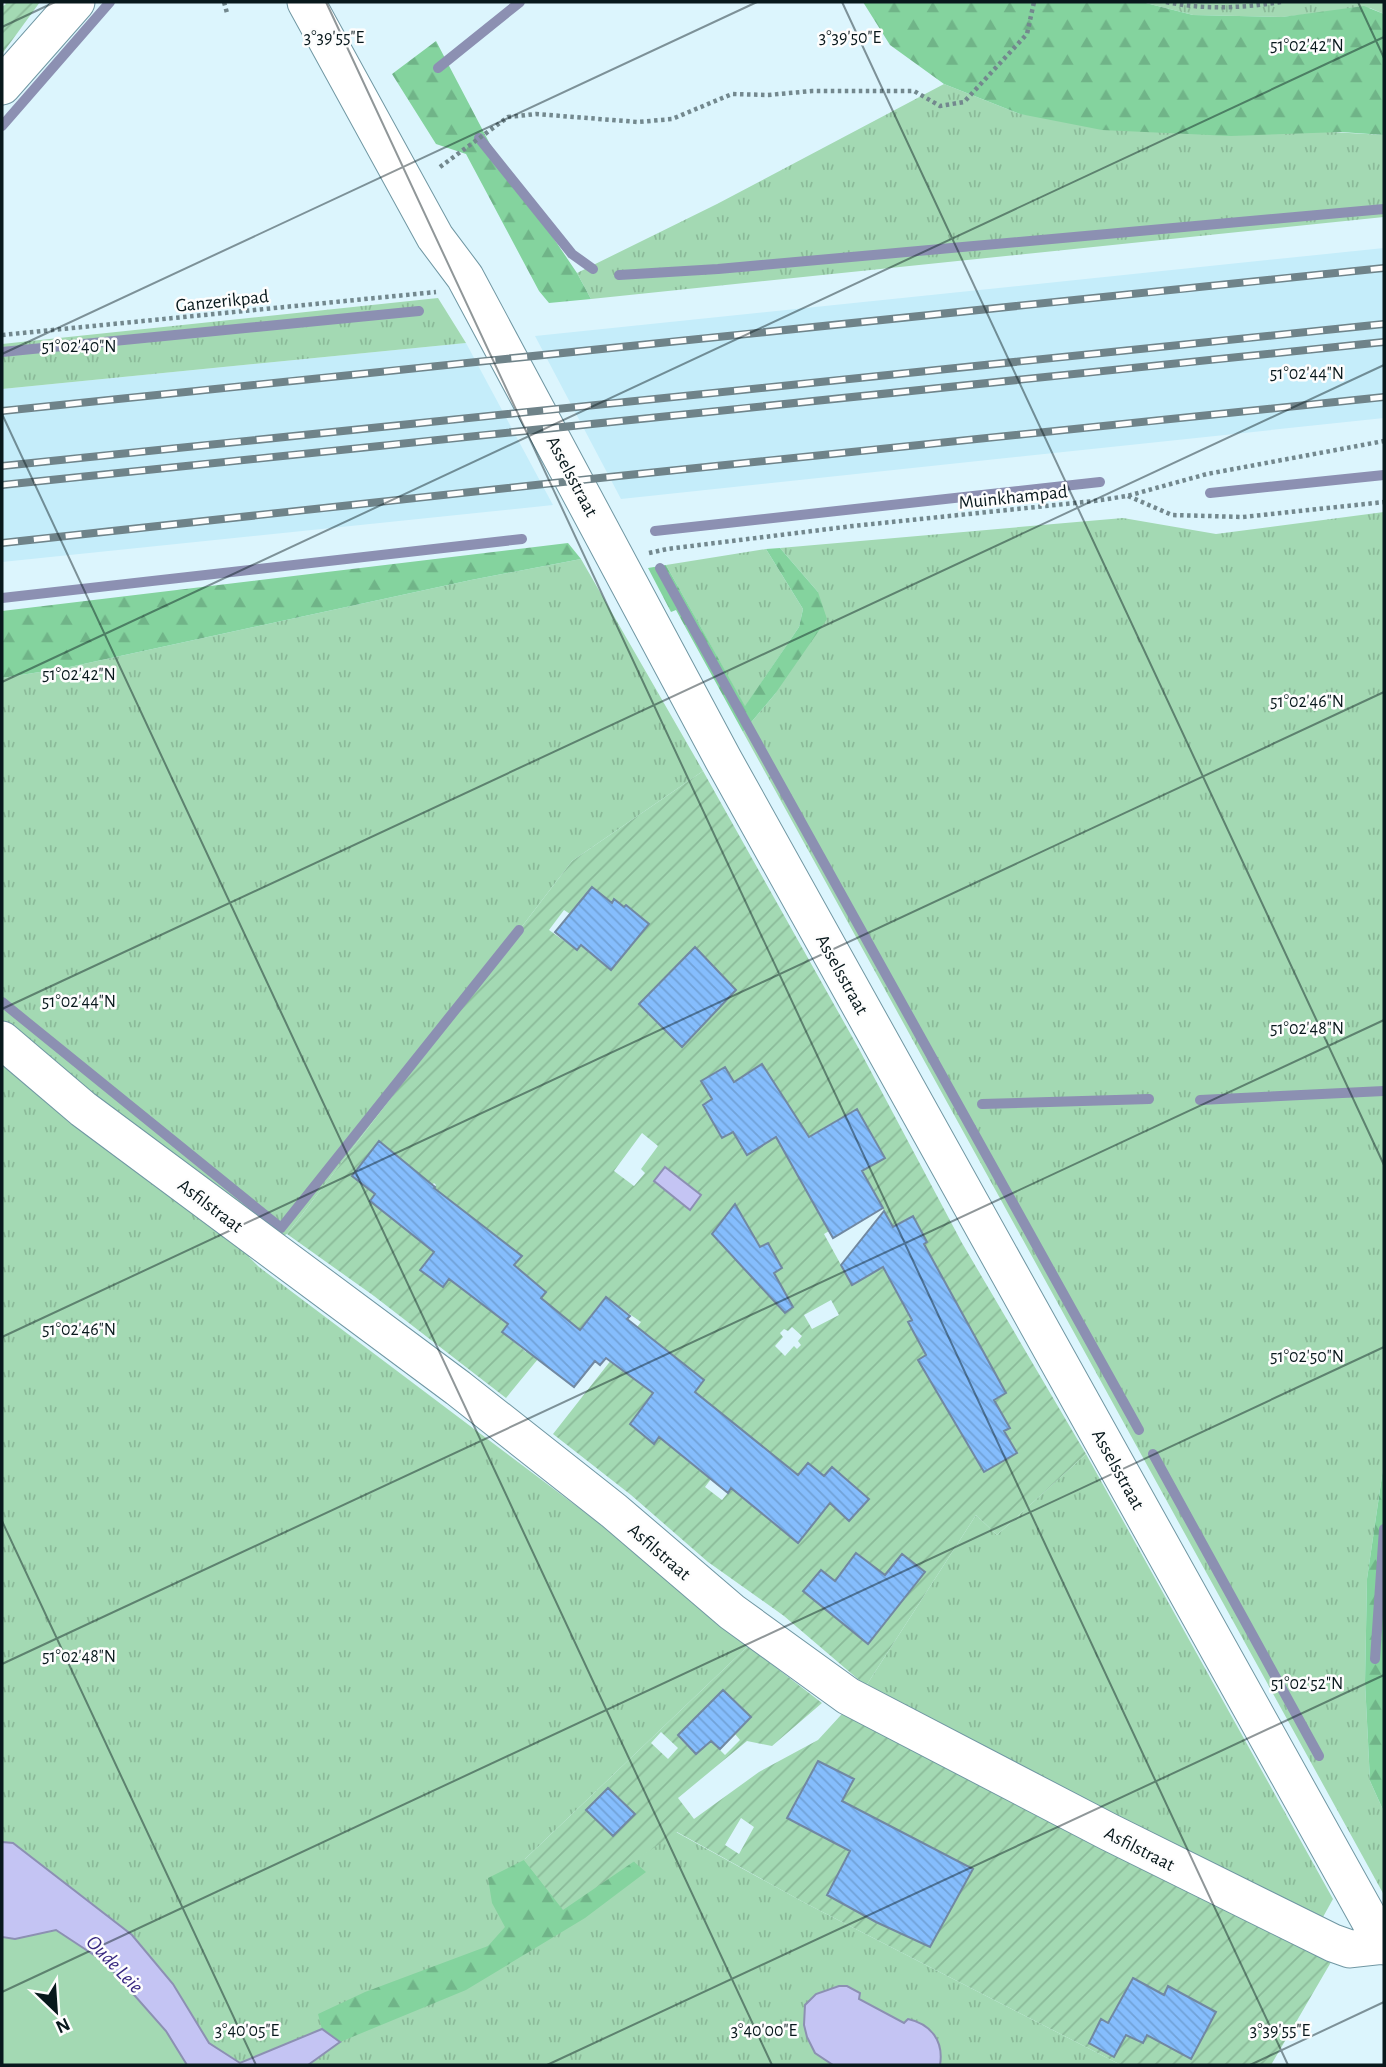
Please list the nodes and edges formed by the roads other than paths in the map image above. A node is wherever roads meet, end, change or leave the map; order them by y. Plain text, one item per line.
1 (76, 2) edge
2 (306, 2) edge
3 (2, 86) edge
4 (2, 1040) edge
5 (1384, 1945) edge

1 - 3 street
2 - 5 street, Asselsstraat
4 - 5 street, Asfilstraat

